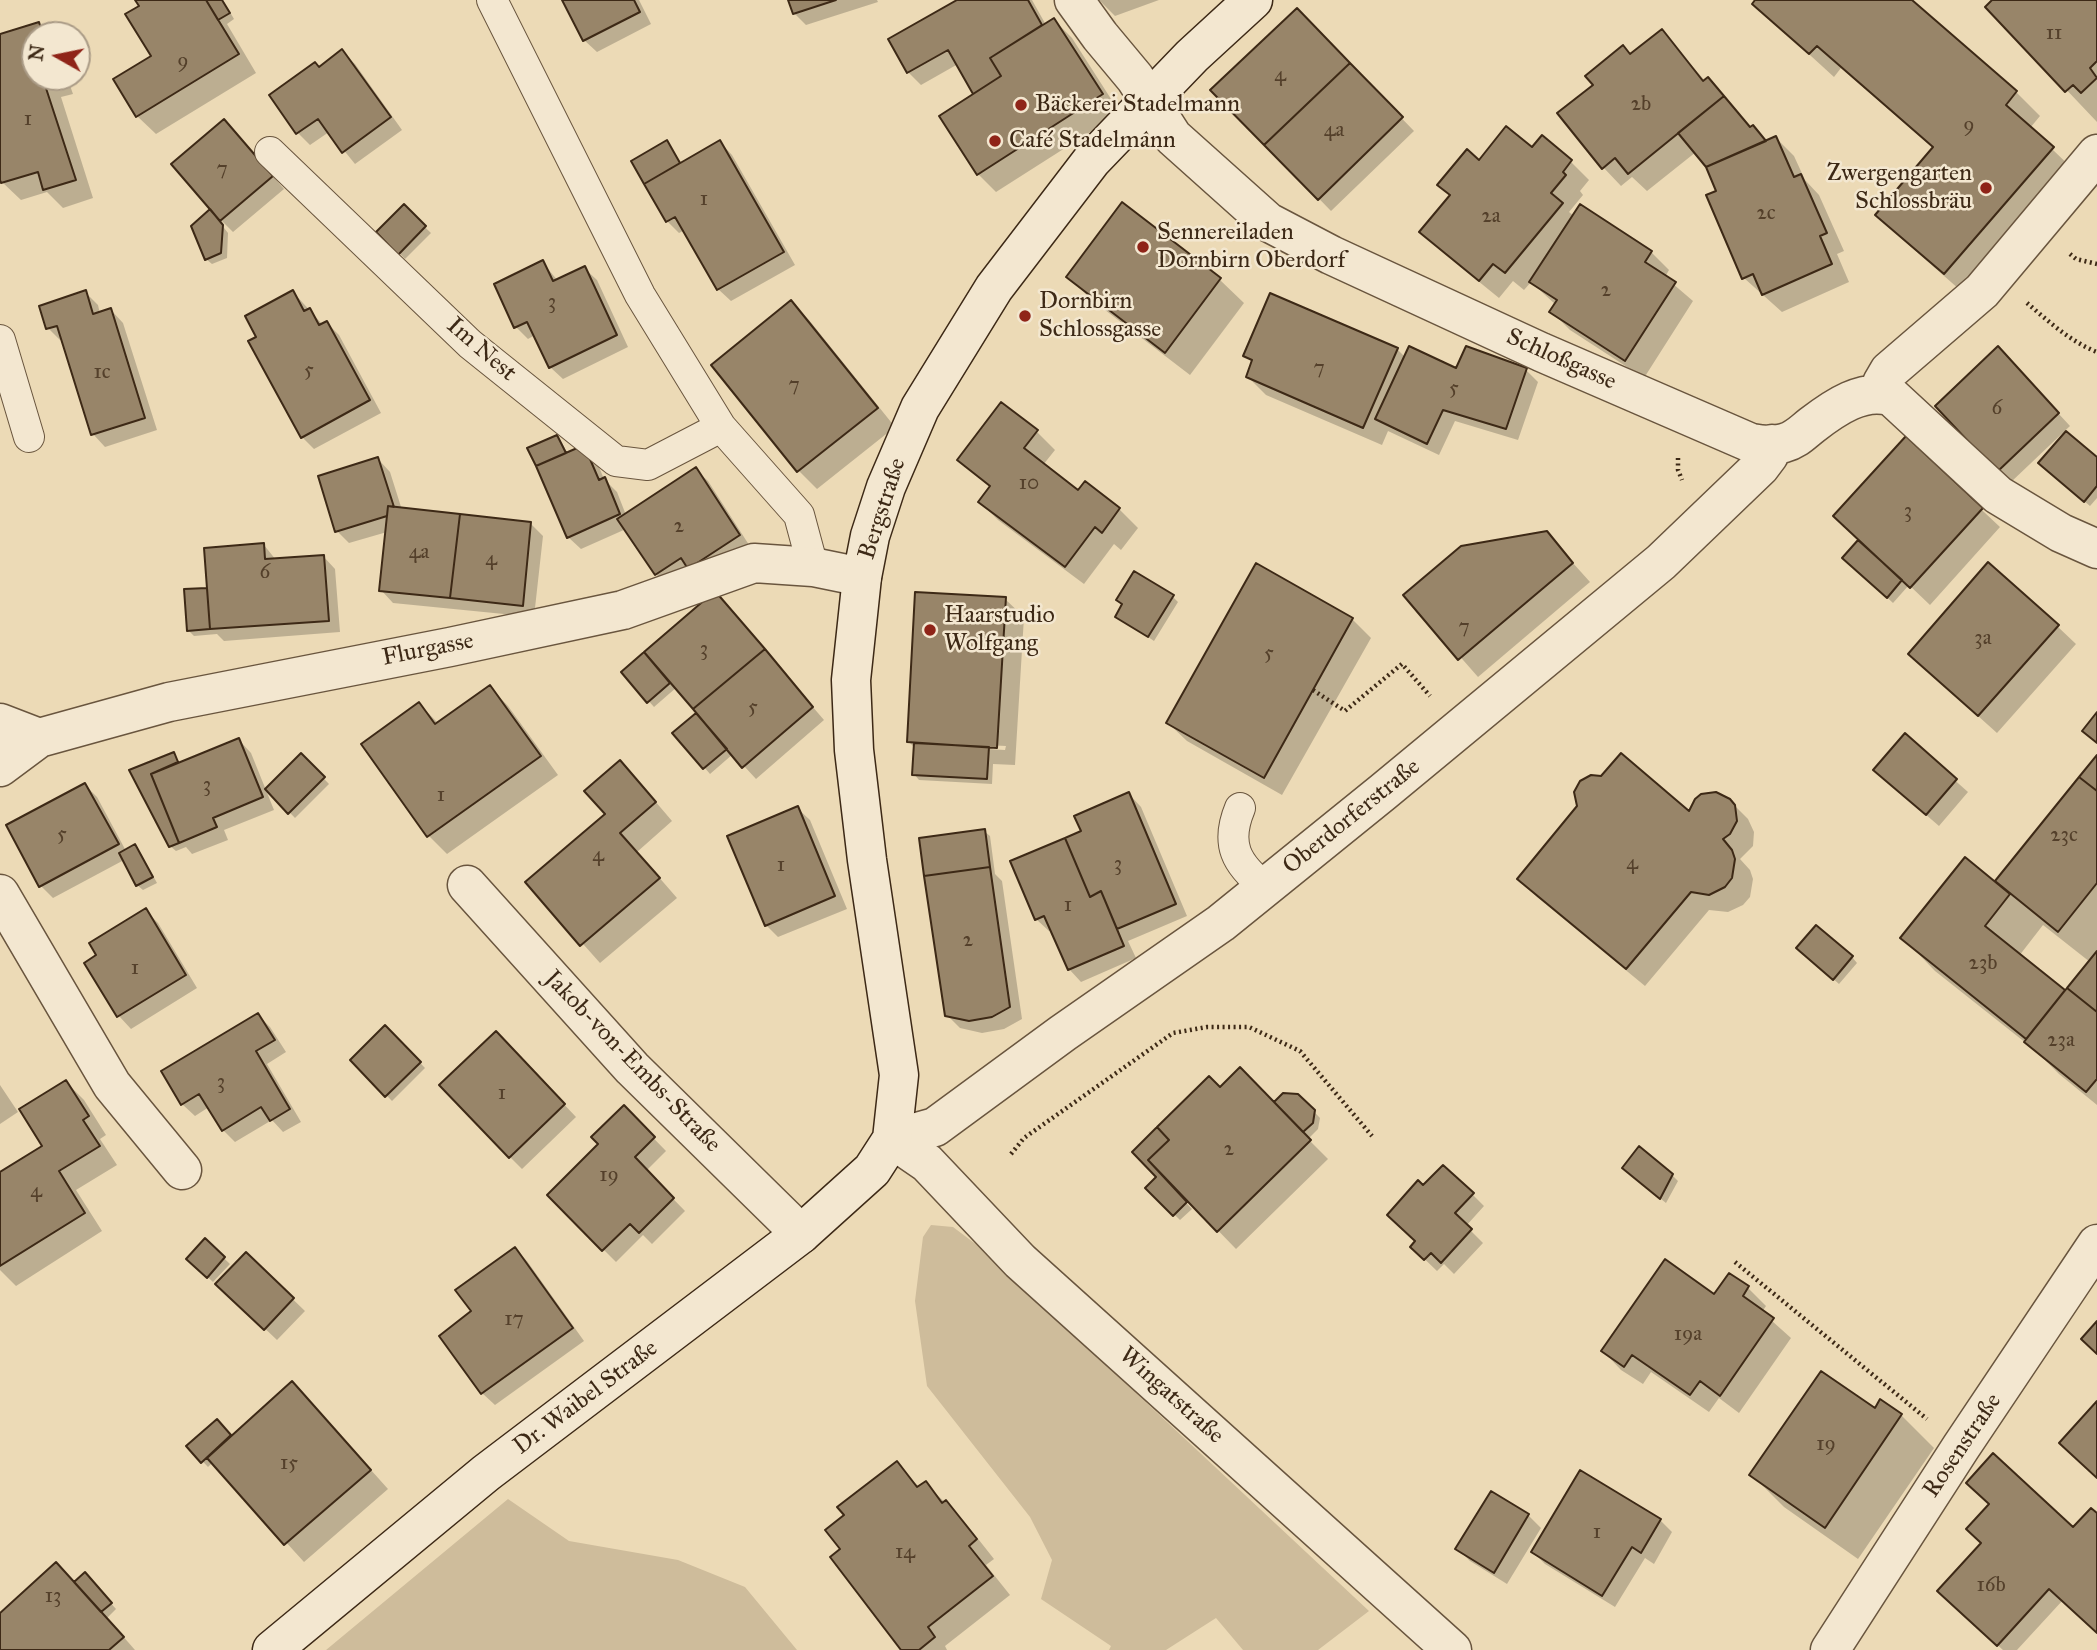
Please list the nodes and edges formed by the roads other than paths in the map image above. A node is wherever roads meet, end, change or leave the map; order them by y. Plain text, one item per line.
1 (492, 0) edge
2 (1074, 0) edge
3 (1253, 0) edge
4 (1149, 99) junction
5 (270, 152) dead end
6 (2097, 154) edge
7 (0, 340) edge
8 (1881, 393) junction
9 (721, 427) junction
10 (29, 437) dead end
11 (1772, 444) junction
12 (2097, 549) edge
13 (813, 567) junction
14 (862, 577) junction
15 (0, 723) edge
16 (39, 738) junction
17 (0, 767) edge
18 (1240, 808) dead end
19 (467, 885) dead end
20 (1265, 887) junction
21 (0, 894) edge
22 (892, 1139) junction
23 (182, 1170) dead end
24 (801, 1234) junction
25 (2097, 1244) edge
26 (272, 1650) edge
27 (1452, 1650) edge
28 (1830, 1650) edge

1 - 9 lane
2 - 4 street, Schloßgasse
3 - 4 street, Bergstraße
4 - 11 street, Schloßgasse
4 - 14 street, Bergstraße
5 - 9 lane, Im Nest
6 - 8 street
7 - 10 lane
8 - 11 street
8 - 12 street
9 - 13 lane
11 - 20 street, Oberdorferstraße
13 - 14 street, Flurgasse
13 - 16 street, Flurgasse
14 - 22 street, Bergstraße
15 - 16 street
16 - 17 street, Flurgasse
18 - 20 lane
19 - 24 street, Jakob-von-Embs-Straße
20 - 22 street, Oberdorferstraße
21 - 23 street
22 - 24 street, Dr. Waibel Straße
22 - 27 street, Wingatstraße
24 - 26 street, Dr. Waibel Straße
25 - 28 street, Rosenstraße

